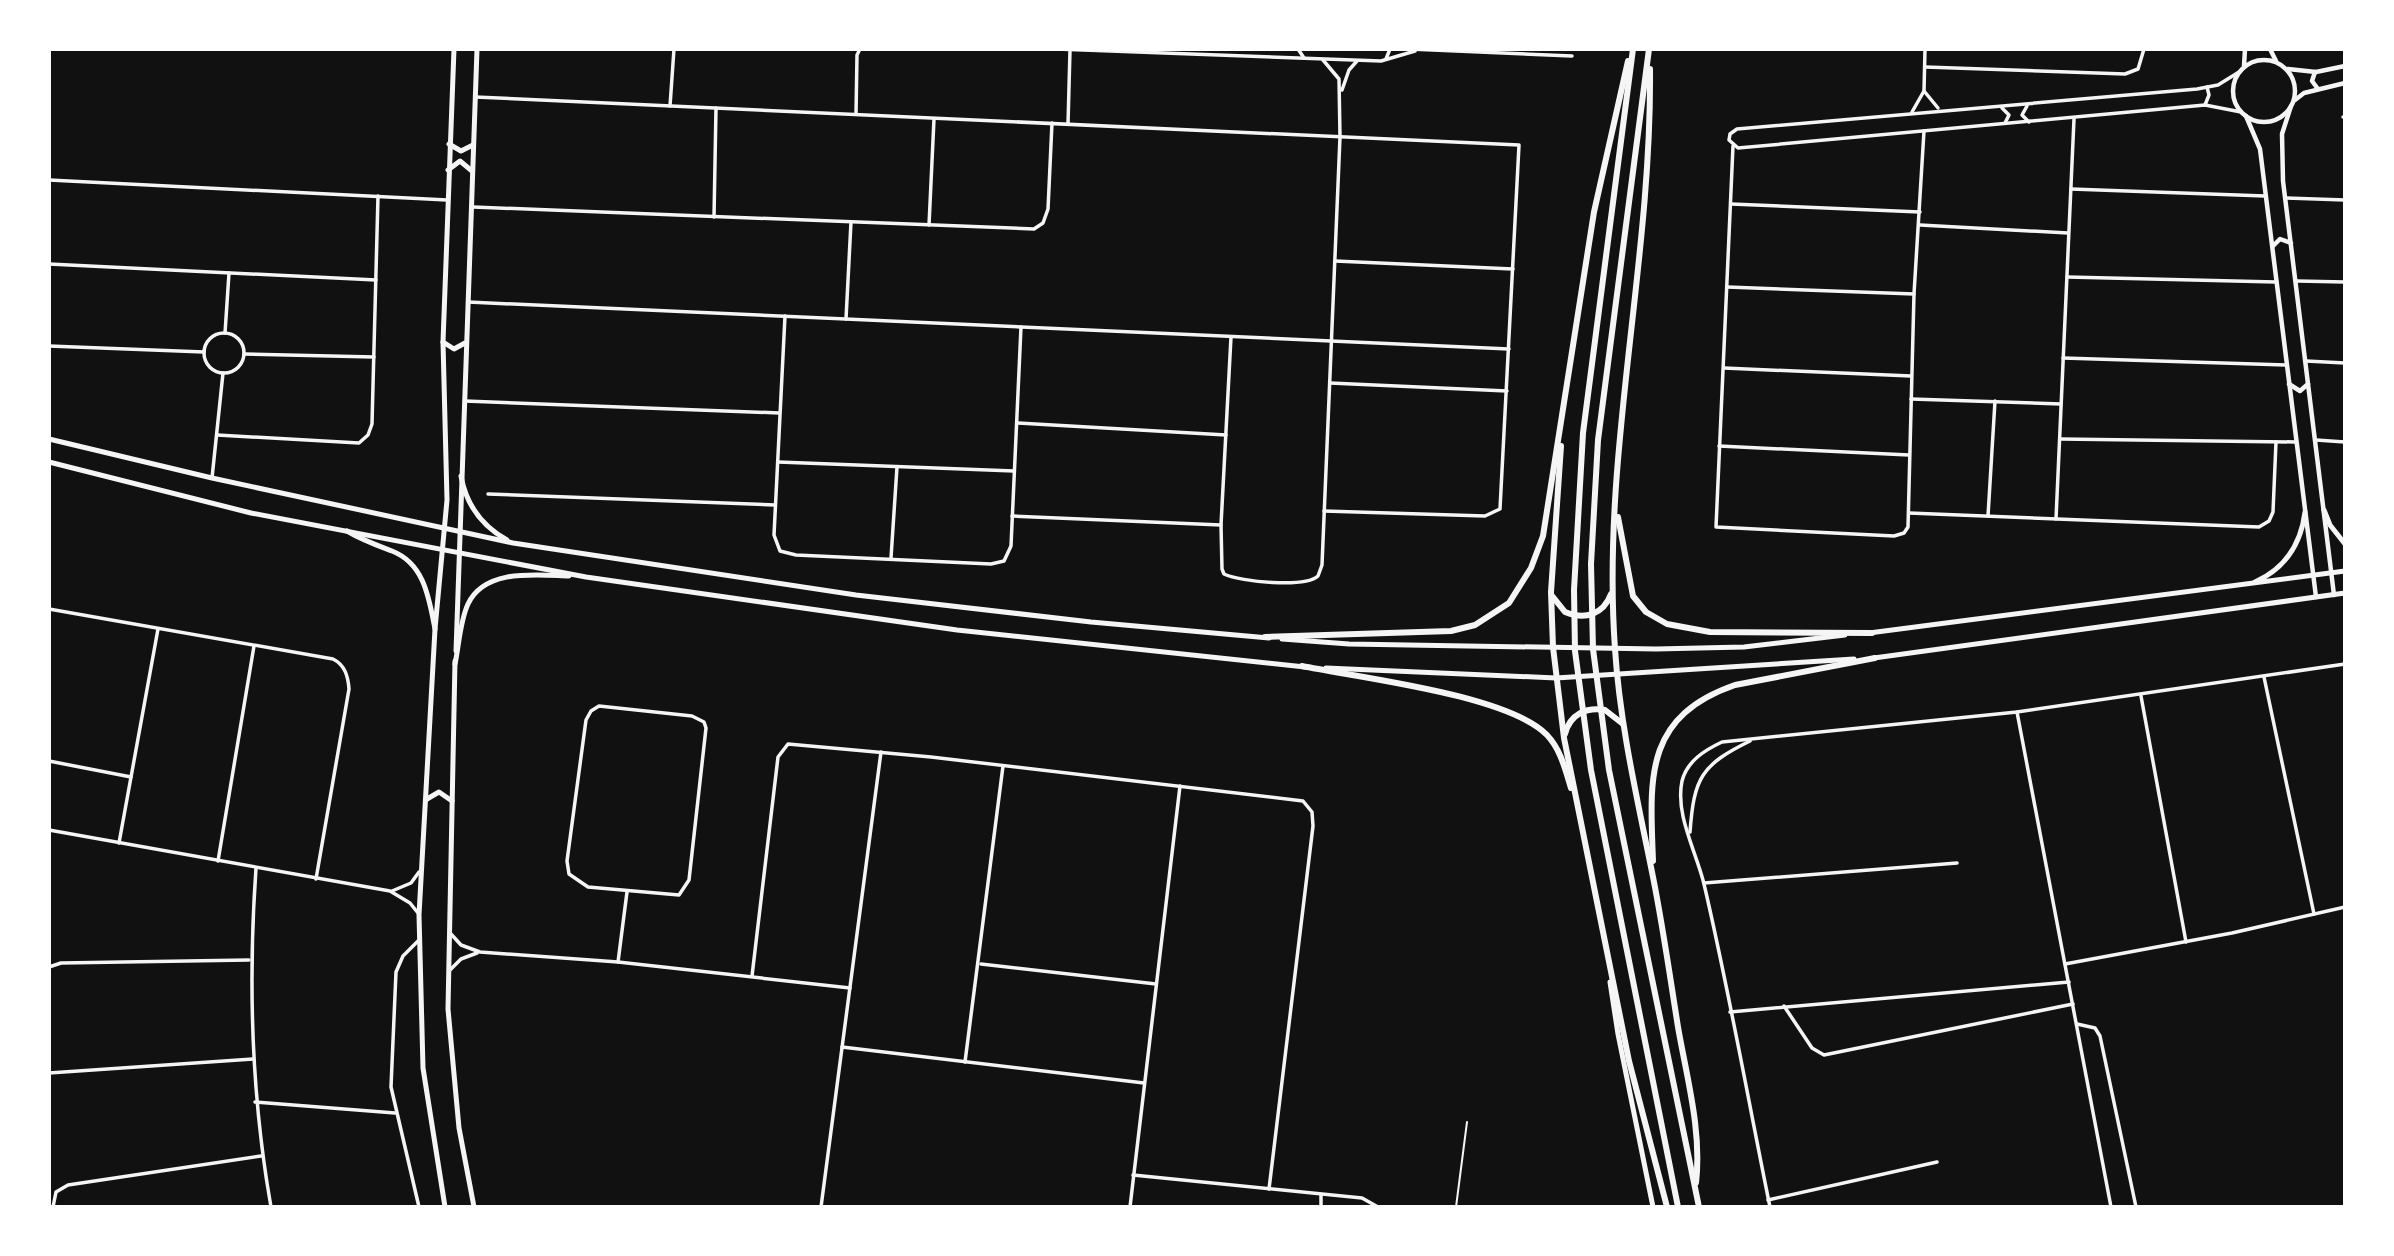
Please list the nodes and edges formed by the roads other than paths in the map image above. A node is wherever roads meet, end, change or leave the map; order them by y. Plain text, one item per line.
1 (454, 49) edge
2 (477, 49) edge
3 (674, 49) edge
4 (853, 49) edge
5 (860, 49) edge
6 (1056, 49) edge
7 (1213, 49) edge
8 (1298, 49) edge
9 (1390, 49) edge
10 (1409, 49) edge
11 (1632, 49) edge
12 (1649, 49) edge
13 (1925, 49) edge
14 (2144, 49) edge
15 (2245, 49) edge
16 (2270, 49) edge
17 (1070, 50) edge
18 (1112, 50) edge
19 (1415, 51) junction
20 (857, 55) junction
21 (1209, 55) junction
22 (1572, 56) dead end
23 (1306, 59) junction
24 (1323, 60) junction
25 (1357, 61) junction
26 (1381, 61) junction
27 (2276, 62) junction
28 (2345, 66) edge
29 (1924, 67) junction
30 (2244, 67) junction
31 (2286, 68) junction
32 (2239, 72) junction
33 (2316, 72) junction
34 (2345, 83) edge
35 (2207, 87) junction
36 (2318, 89) junction
37 (1924, 91) junction
38 (1341, 92) junction
39 (475, 97) junction
40 (2294, 100) junction
41 (2028, 105) junction
42 (2205, 105) junction
43 (670, 106) junction
44 (2291, 106) junction
45 (2001, 107) junction
46 (716, 108) junction
47 (1939, 110) junction
48 (1912, 113) junction
49 (856, 114) junction
50 (2243, 114) junction
51 (934, 118) junction
52 (2074, 119) junction
53 (2031, 122) junction
54 (1052, 123) junction
55 (1068, 124) junction
56 (2004, 124) junction
57 (1924, 131) junction
58 (1340, 137) junction
59 (449, 144) junction
60 (473, 145) junction
61 (1733, 146) junction
62 (448, 170) junction
63 (472, 171) junction
64 (49, 180) edge
65 (2071, 189) junction
66 (378, 195) junction
67 (2265, 196) junction
68 (2286, 198) junction
69 (447, 200) junction
70 (2345, 200) edge
71 (1731, 204) junction
72 (470, 207) junction
73 (1920, 212) junction
74 (715, 216) junction
75 (851, 222) junction
76 (929, 225) junction
77 (1920, 225) junction
78 (2069, 233) junction
79 (2292, 244) junction
80 (2272, 249) junction
81 (1335, 261) junction
82 (49, 264) edge
83 (1513, 269) junction
84 (229, 273) junction
85 (2067, 277) junction
86 (376, 280) junction
87 (2297, 281) junction
88 (2276, 282) junction
89 (2345, 282) edge
90 (1727, 287) junction
91 (1914, 294) junction
92 (466, 302) junction
93 (785, 316) junction
94 (846, 319) junction
95 (1021, 327) junction
96 (225, 333) junction
97 (1231, 337) junction
98 (1331, 341) junction
99 (443, 342) junction
100 (465, 343) junction
101 (49, 346) edge
102 (1509, 349) junction
103 (204, 352) junction
104 (244, 354) junction
105 (374, 357) junction
106 (2063, 358) junction
107 (2306, 361) junction
108 (2345, 363) edge
109 (2286, 365) junction
110 (1724, 368) junction
111 (223, 373) junction
112 (1912, 376) junction
113 (2309, 382) junction
114 (1330, 383) junction
115 (2288, 384) junction
116 (1507, 391) junction
117 (1911, 399) junction
118 (463, 401) junction
119 (1995, 401) junction
120 (2061, 404) junction
121 (780, 413) junction
122 (1017, 423) junction
123 (1562, 426) junction
124 (217, 435) junction
125 (1226, 435) junction
126 (49, 439) edge
127 (2060, 439) junction
128 (2316, 440) junction
129 (2276, 442) junction
130 (2296, 442) junction
131 (2345, 442) edge
132 (1719, 446) junction
133 (1909, 455) junction
134 (49, 462) edge
135 (778, 462) junction
136 (897, 467) junction
137 (1014, 471) junction
138 (461, 476) junction
139 (212, 478) junction
140 (488, 494) dead end
141 (1616, 504) junction
142 (775, 505) junction
143 (2324, 510) junction
144 (1324, 511) junction
145 (2305, 512) junction
146 (1909, 513) junction
147 (1012, 516) junction
148 (1988, 516) junction
149 (2056, 519) junction
150 (1221, 525) junction
151 (342, 528) junction
152 (444, 528) junction
153 (459, 531) junction
154 (513, 543) junction
155 (2345, 544) edge
156 (443, 548) junction
157 (457, 551) junction
158 (891, 558) junction
159 (2345, 571) edge
160 (2331, 574) junction
161 (2313, 576) junction
162 (586, 577) junction
163 (2241, 586) junction
164 (1551, 592) junction
165 (1612, 592) junction
166 (2345, 593) edge
167 (2334, 595) junction
168 (2316, 597) junction
169 (49, 609) edge
170 (158, 629) junction
171 (435, 629) junction
172 (1872, 632) junction
173 (1265, 637) junction
174 (254, 646) junction
175 (1553, 647) junction
176 (1615, 648) junction
177 (1875, 658) junction
178 (456, 664) junction
179 (2345, 664) edge
180 (1302, 666) junction
181 (1617, 675) junction
182 (2264, 677) junction
183 (1556, 678) junction
184 (2141, 696) junction
185 (2017, 712) junction
186 (1625, 729) junction
187 (1564, 738) junction
188 (1755, 739) junction
189 (881, 752) junction
190 (49, 761) edge
191 (1003, 765) junction
192 (131, 777) junction
193 (1180, 786) junction
194 (426, 800) junction
195 (452, 801) junction
196 (1584, 829) junction
197 (49, 830) edge
198 (1690, 835) junction
199 (119, 844) junction
200 (218, 861) junction
201 (1957, 863) dead end
202 (256, 867) junction
203 (421, 868) junction
204 (316, 878) junction
205 (1654, 880) junction
206 (1704, 883) junction
207 (390, 891) junction
208 (627, 891) junction
209 (2345, 907) edge
210 (2314, 914) junction
211 (419, 915) junction
212 (447, 930) junction
213 (419, 940) junction
214 (2186, 942) junction
215 (480, 952) junction
216 (250, 960) junction
217 (618, 962) junction
218 (980, 964) junction
219 (2065, 964) junction
220 (1608, 965) junction
221 (49, 967) edge
222 (447, 973) junction
223 (752, 976) junction
224 (2069, 982) junction
225 (1156, 984) junction
226 (850, 988) junction
227 (2073, 1004) junction
228 (1784, 1006) junction
229 (1730, 1012) junction
230 (2077, 1024) junction
231 (842, 1047) junction
232 (253, 1059) junction
233 (965, 1062) junction
234 (49, 1073) edge
235 (1144, 1083) junction
236 (256, 1102) junction
237 (395, 1113) junction
238 (1467, 1122) dead end
239 (262, 1156) junction
240 (1937, 1162) dead end
241 (1133, 1175) junction
242 (1269, 1189) junction
243 (1695, 1189) junction
244 (1321, 1195) junction
245 (1768, 1200) junction
246 (53, 1207) edge
247 (271, 1207) edge
248 (419, 1207) edge
249 (445, 1207) edge
250 (474, 1207) edge
251 (821, 1207) edge
252 (1129, 1207) edge
253 (1321, 1207) edge
254 (1378, 1207) edge
255 (1456, 1207) edge
256 (1653, 1207) edge
257 (1667, 1207) edge
258 (1678, 1207) edge
259 (1699, 1207) edge
260 (1770, 1207) edge
261 (2111, 1207) edge
262 (2136, 1207) edge

1 - 59 main road
2 - 39 main road
3 - 43 street
4 - 20 street
5 - 20 street
6 - 17 street
7 - 21 street
8 - 23 street
9 - 26 street
10 - 19 street
11 - 123 highway
11 - 258 highway
12 - 141 highway
12 - 243 highway
13 - 29 street
14 - 29 street
15 - 30 street
16 - 27 street
17 - 18 street
17 - 55 street
18 - 21 street
19 - 22 street
19 - 26 street
20 - 49 street
21 - 23 street
23 - 24 street
24 - 25 street
24 - 38 street
25 - 26 street
25 - 38 street
27 - 30 street
27 - 31 street
28 - 33 street
29 - 37 street
30 - 32 street
31 - 33 street
31 - 40 street
32 - 35 street
32 - 50 street
33 - 36 street
34 - 36 street
35 - 41 street
35 - 42 street
36 - 40 street
37 - 47 street
37 - 48 street
38 - 58 street
39 - 43 street
39 - 60 main road
40 - 44 street
41 - 45 street
41 - 53 street
42 - 50 street
42 - 52 street
43 - 46 street
44 - 50 street
44 - 68 street
45 - 47 street
45 - 56 street
46 - 49 street
46 - 74 street
47 - 48 street
48 - 61 street
49 - 51 street
50 - 67 street
51 - 54 street
51 - 76 street
52 - 53 street
52 - 65 street
53 - 56 street
54 - 55 street
54 - 76 street
55 - 58 street
56 - 57 street
57 - 61 street
57 - 73 street
58 - 81 street
58 - 83 street
59 - 60 main road
59 - 62 main road
60 - 63 main road
61 - 71 street
62 - 63 main road
62 - 69 main road
63 - 72 main road
64 - 66 street
65 - 67 street
65 - 78 street
66 - 69 street
66 - 86 street
67 - 80 street
68 - 70 street
68 - 79 street
69 - 99 main road
71 - 73 street
71 - 90 street
72 - 74 street
72 - 92 main road
73 - 77 street
74 - 75 street
75 - 76 street
75 - 94 street
77 - 78 street
77 - 91 street
78 - 85 street
79 - 80 street
79 - 87 street
80 - 88 street
81 - 83 street
81 - 98 street
82 - 84 street
83 - 102 street
84 - 86 street
84 - 96 street
85 - 88 street
85 - 106 street
86 - 105 street
87 - 89 street
87 - 107 street
88 - 109 street
90 - 91 street
90 - 110 street
91 - 112 street
92 - 93 street
92 - 100 main road
93 - 94 street
93 - 121 street
94 - 95 street
95 - 97 street
95 - 122 street
96 - 103 street
96 - 104 street
97 - 98 street
97 - 125 street
98 - 102 street
98 - 114 street
99 - 100 main road
99 - 152 main road
100 - 118 main road
101 - 103 street
102 - 116 street
103 - 111 street
104 - 105 street
104 - 111 street
105 - 124 street
106 - 109 street
106 - 120 street
107 - 108 street
107 - 113 street
109 - 115 street
110 - 112 street
110 - 132 street
111 - 124 street
112 - 117 street
113 - 115 street
113 - 128 street
114 - 116 street
114 - 144 street
115 - 130 street
116 - 144 street
117 - 119 street
117 - 133 street
118 - 121 street
118 - 138 main road
119 - 120 street
119 - 148 street
120 - 127 street
121 - 135 street
122 - 125 street
122 - 137 street
123 - 164 highway
123 - 173 highway
124 - 139 street
125 - 150 street
126 - 139 main road
127 - 129 street
127 - 149 street
128 - 131 street
128 - 143 street
129 - 130 street
129 - 149 street
130 - 145 street
132 - 133 street
132 - 146 street
133 - 146 street
134 - 151 main road
135 - 136 street
135 - 142 street
136 - 137 street
136 - 158 street
137 - 147 street
138 - 153 main road
138 - 154 main road
139 - 152 main road
140 - 142 street
141 - 165 highway
141 - 172 highway
142 - 158 street
143 - 155 main road
143 - 160 street
144 - 150 street
145 - 161 street
145 - 163 main road
146 - 148 street
147 - 150 street
147 - 158 street
148 - 149 street
151 - 156 main road
151 - 171 main road
152 - 153 main road
152 - 156 main road
153 - 154 main road
153 - 157 main road
154 - 173 main road
156 - 157 main road
156 - 171 main road
157 - 162 main road
157 - 178 main road
159 - 160 main road
160 - 161 main road
160 - 167 street
161 - 163 main road
161 - 168 street
162 - 178 main road
162 - 180 main road
163 - 172 main road
164 - 165 highway
164 - 175 highway
165 - 176 highway
166 - 167 main road
167 - 168 main road
168 - 177 main road
169 - 170 street
170 - 174 street
170 - 192 street
171 - 194 main road
172 - 176 main road
173 - 175 main road
174 - 200 street
174 - 204 street
175 - 176 main road
175 - 183 highway
176 - 181 highway
177 - 181 main road
177 - 205 highway
178 - 195 main road
179 - 182 street
180 - 183 main road
180 - 196 highway
181 - 183 main road
181 - 186 highway
182 - 184 street
182 - 210 street
183 - 187 highway
184 - 185 street
184 - 214 street
185 - 188 street
185 - 219 street
186 - 187 highway
186 - 205 highway
187 - 196 highway
188 - 198 street
188 - 198 street
189 - 191 street
189 - 223 street
189 - 226 street
190 - 192 street
191 - 193 street
191 - 218 street
192 - 199 street
193 - 225 street
193 - 242 street
194 - 195 main road
194 - 203 main road
195 - 212 main road
196 - 220 highway
197 - 199 street
198 - 206 street
199 - 200 street
200 - 202 street
201 - 206 street
202 - 204 street
202 - 216 street
203 - 207 street
203 - 211 main road
204 - 207 street
205 - 243 highway
206 - 229 street
207 - 211 street
208 - 208 street
208 - 217 street
209 - 210 street
210 - 214 street
211 - 213 main road
212 - 215 street
212 - 222 main road
213 - 237 street
213 - 249 main road
214 - 219 street
215 - 217 street
215 - 222 street
216 - 221 street
216 - 232 street
217 - 223 street
218 - 225 street
218 - 233 street
219 - 224 street
220 - 256 main road
220 - 257 highway
222 - 250 main road
223 - 226 street
224 - 227 street
224 - 228 street
225 - 235 street
226 - 231 street
227 - 228 street
227 - 230 street
228 - 229 street
229 - 245 street
230 - 261 street
230 - 262 street
231 - 233 street
231 - 251 street
232 - 234 street
232 - 236 street
233 - 235 street
235 - 241 street
236 - 237 street
236 - 239 street
237 - 248 street
238 - 255 lane
239 - 246 street
239 - 247 street
240 - 245 street
241 - 242 street
241 - 252 street
242 - 244 street
243 - 259 highway
244 - 253 street
244 - 254 street
245 - 260 street

